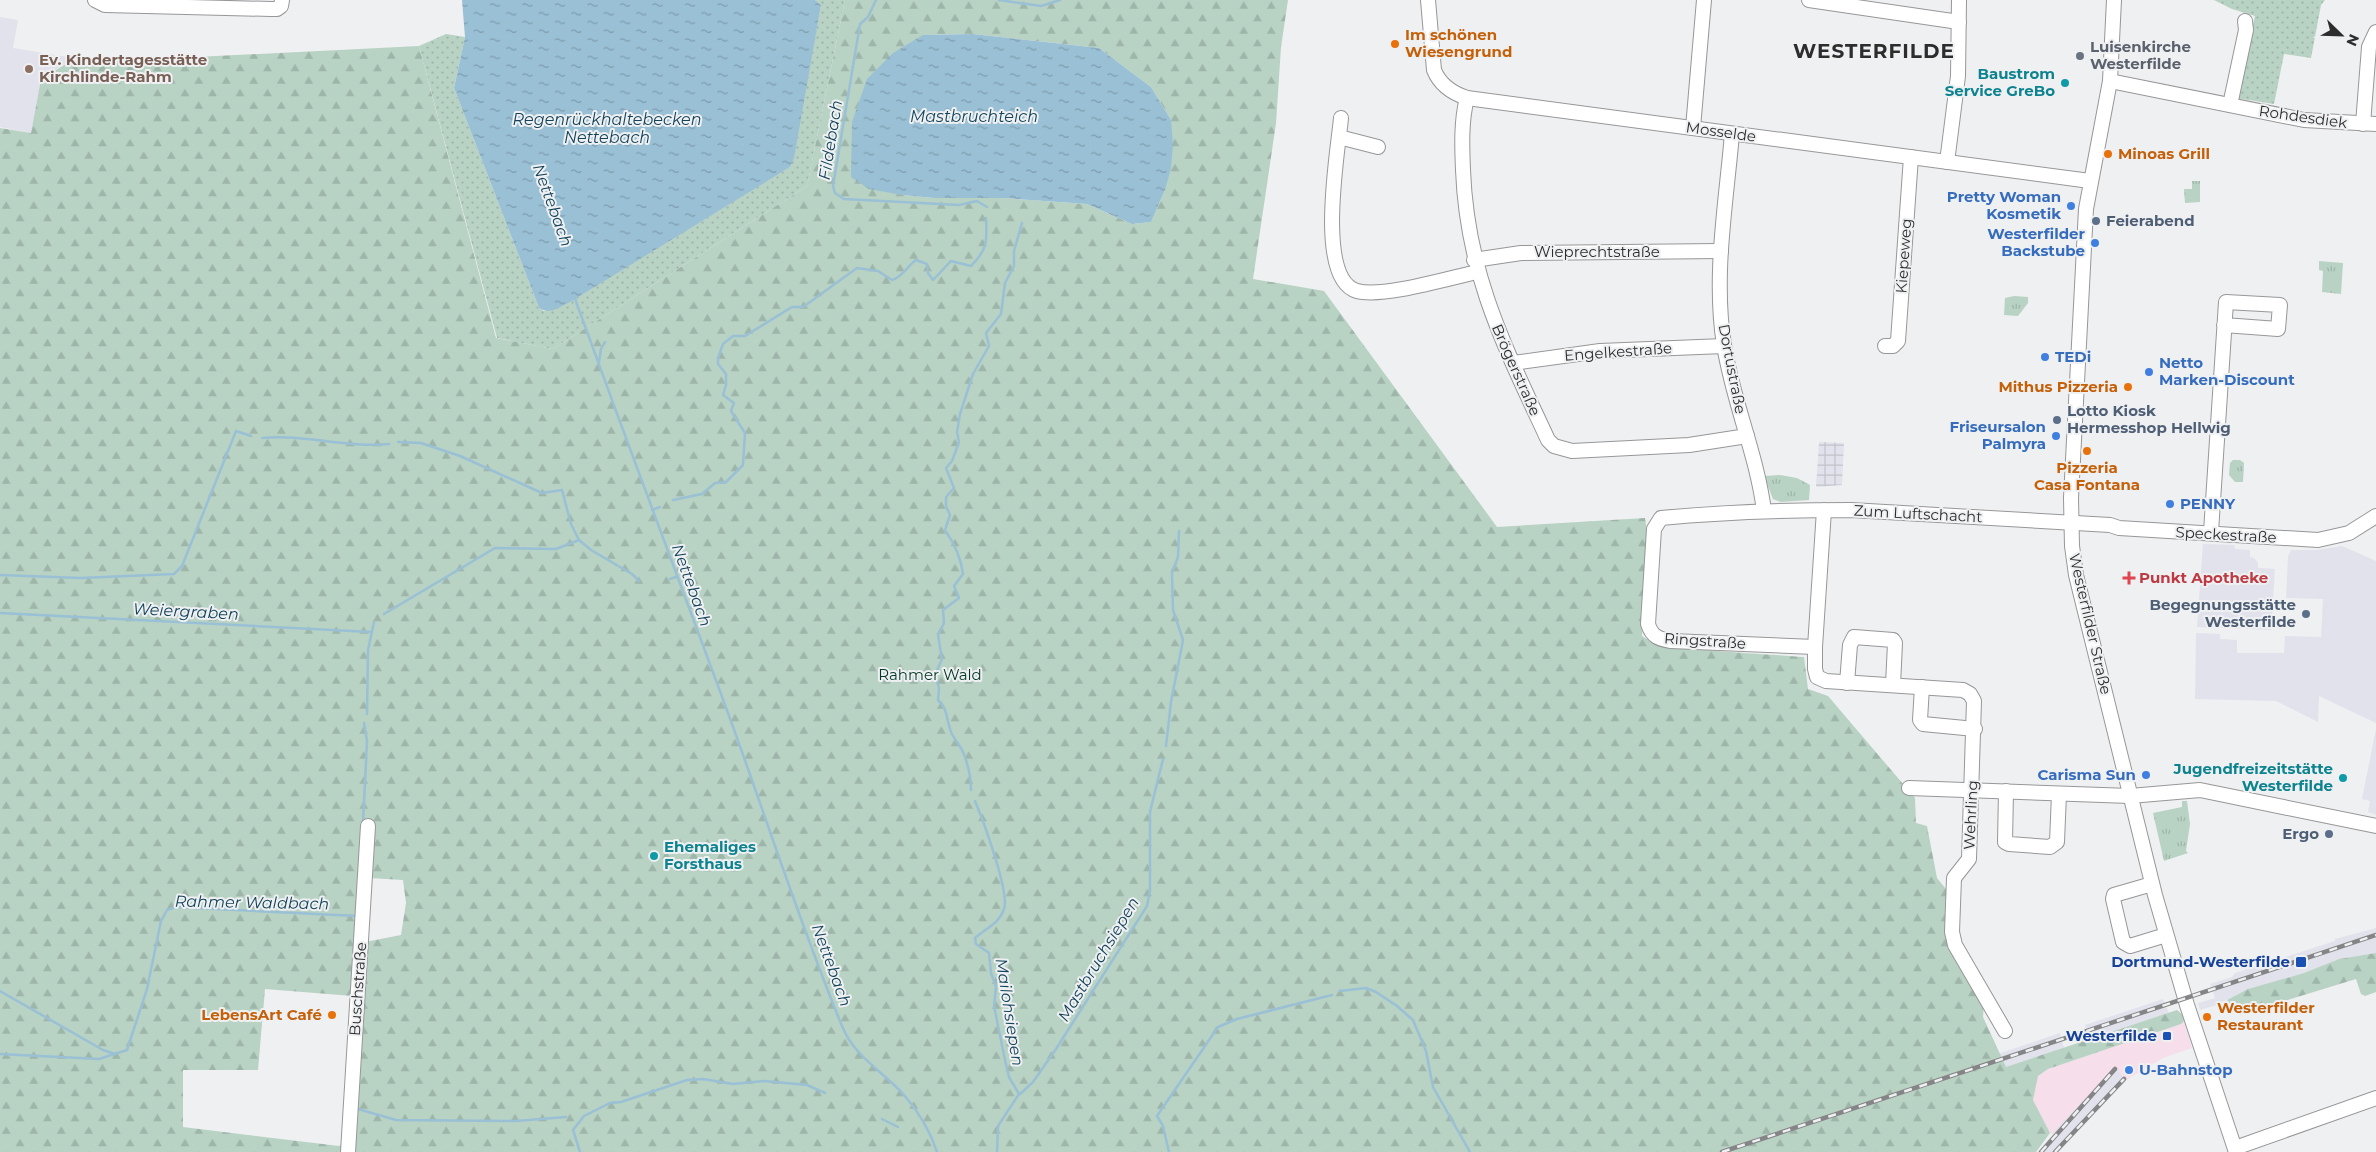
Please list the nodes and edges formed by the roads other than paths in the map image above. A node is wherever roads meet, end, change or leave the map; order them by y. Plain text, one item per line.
1 (95, 0) edge
2 (282, 0) edge
3 (1428, 0) edge
4 (1704, 0) edge
5 (1809, 0) edge
6 (1959, 0) edge
7 (2114, 0) edge
8 (2244, 20) dead end
9 (1959, 22) junction
10 (2376, 32) edge
11 (2110, 81) junction
12 (1467, 98) junction
13 (2230, 105) junction
14 (1342, 118) dead end
15 (2369, 124) edge
16 (1693, 128) junction
17 (1732, 134) junction
18 (1339, 137) junction
19 (1378, 147) dead end
20 (1910, 157) junction
21 (1947, 162) junction
22 (2090, 182) junction
23 (1721, 251) junction
24 (1476, 266) junction
25 (2224, 326) dead end
26 (1724, 346) junction
27 (1885, 346) dead end
28 (1513, 363) junction
29 (1747, 436) junction
30 (1824, 510) junction
31 (1764, 511) junction
32 (2376, 516) edge
33 (2072, 523) junction
34 (2211, 532) junction
35 (1815, 647) junction
36 (1847, 683) junction
37 (1893, 685) junction
38 (1922, 687) junction
39 (1975, 729) junction
40 (1909, 788) dead end
41 (1972, 790) junction
42 (2006, 791) junction
43 (2059, 794) junction
44 (2130, 796) junction
45 (368, 826) dead end
46 (2376, 826) edge
47 (2152, 884) junction
48 (2166, 935) junction
49 (2005, 1031) dead end
50 (2376, 1098) edge
51 (2236, 1150) edge
52 (348, 1152) edge

1 - 2 street
3 - 12 street, Mosselde
4 - 16 street
5 - 9 street
6 - 9 street
7 - 11 street, Westerfilder Straße
8 - 13 street
9 - 21 street
10 - 15 street
11 - 13 street, Rohdesdiek
11 - 22 street, Westerfilder Straße
12 - 16 street, Mosselde
12 - 24 street, Brögerstraße
13 - 15 street, Rohdesdiek
14 - 18 street, Wieprechtstraße
16 - 17 street, Mosselde
17 - 20 street, Mosselde
17 - 23 street, Dortustraße
18 - 19 street
18 - 24 street, Wieprechtstraße
20 - 21 street, Mosselde
20 - 27 street, Kiepeweg
21 - 22 street, Mosselde
22 - 33 street, Westerfilder Straße
23 - 24 street, Wieprechtstraße
23 - 26 street, Dortustraße
24 - 28 street, Brögerstraße
25 - 34 street
26 - 28 street, Engelkestraße
26 - 29 street, Dortustraße
28 - 29 street, Brögerstraße
29 - 31 street, Dortustraße
30 - 31 street, Zum Luftschacht
30 - 33 street, Zum Luftschacht
30 - 35 street
31 - 35 street, Ringstraße
32 - 34 street, Speckestraße
33 - 34 street, Speckestraße
33 - 44 street, Westerfilder Straße
35 - 36 street, Wehrling
36 - 37 street, Wehrling
36 - 37 street
37 - 38 street, Wehrling
38 - 39 street, Wehrling
38 - 39 street
39 - 41 street, Wehrling
40 - 41 street
41 - 42 street
41 - 49 street, Wehrling
42 - 43 street
42 - 43 street
43 - 44 street
44 - 46 street
44 - 47 street, Westerfilder Straße
45 - 52 street, Buschstraße
47 - 48 street, Westerfilder Straße
47 - 48 street
48 - 51 street, Westerfilder Straße
50 - 51 street

